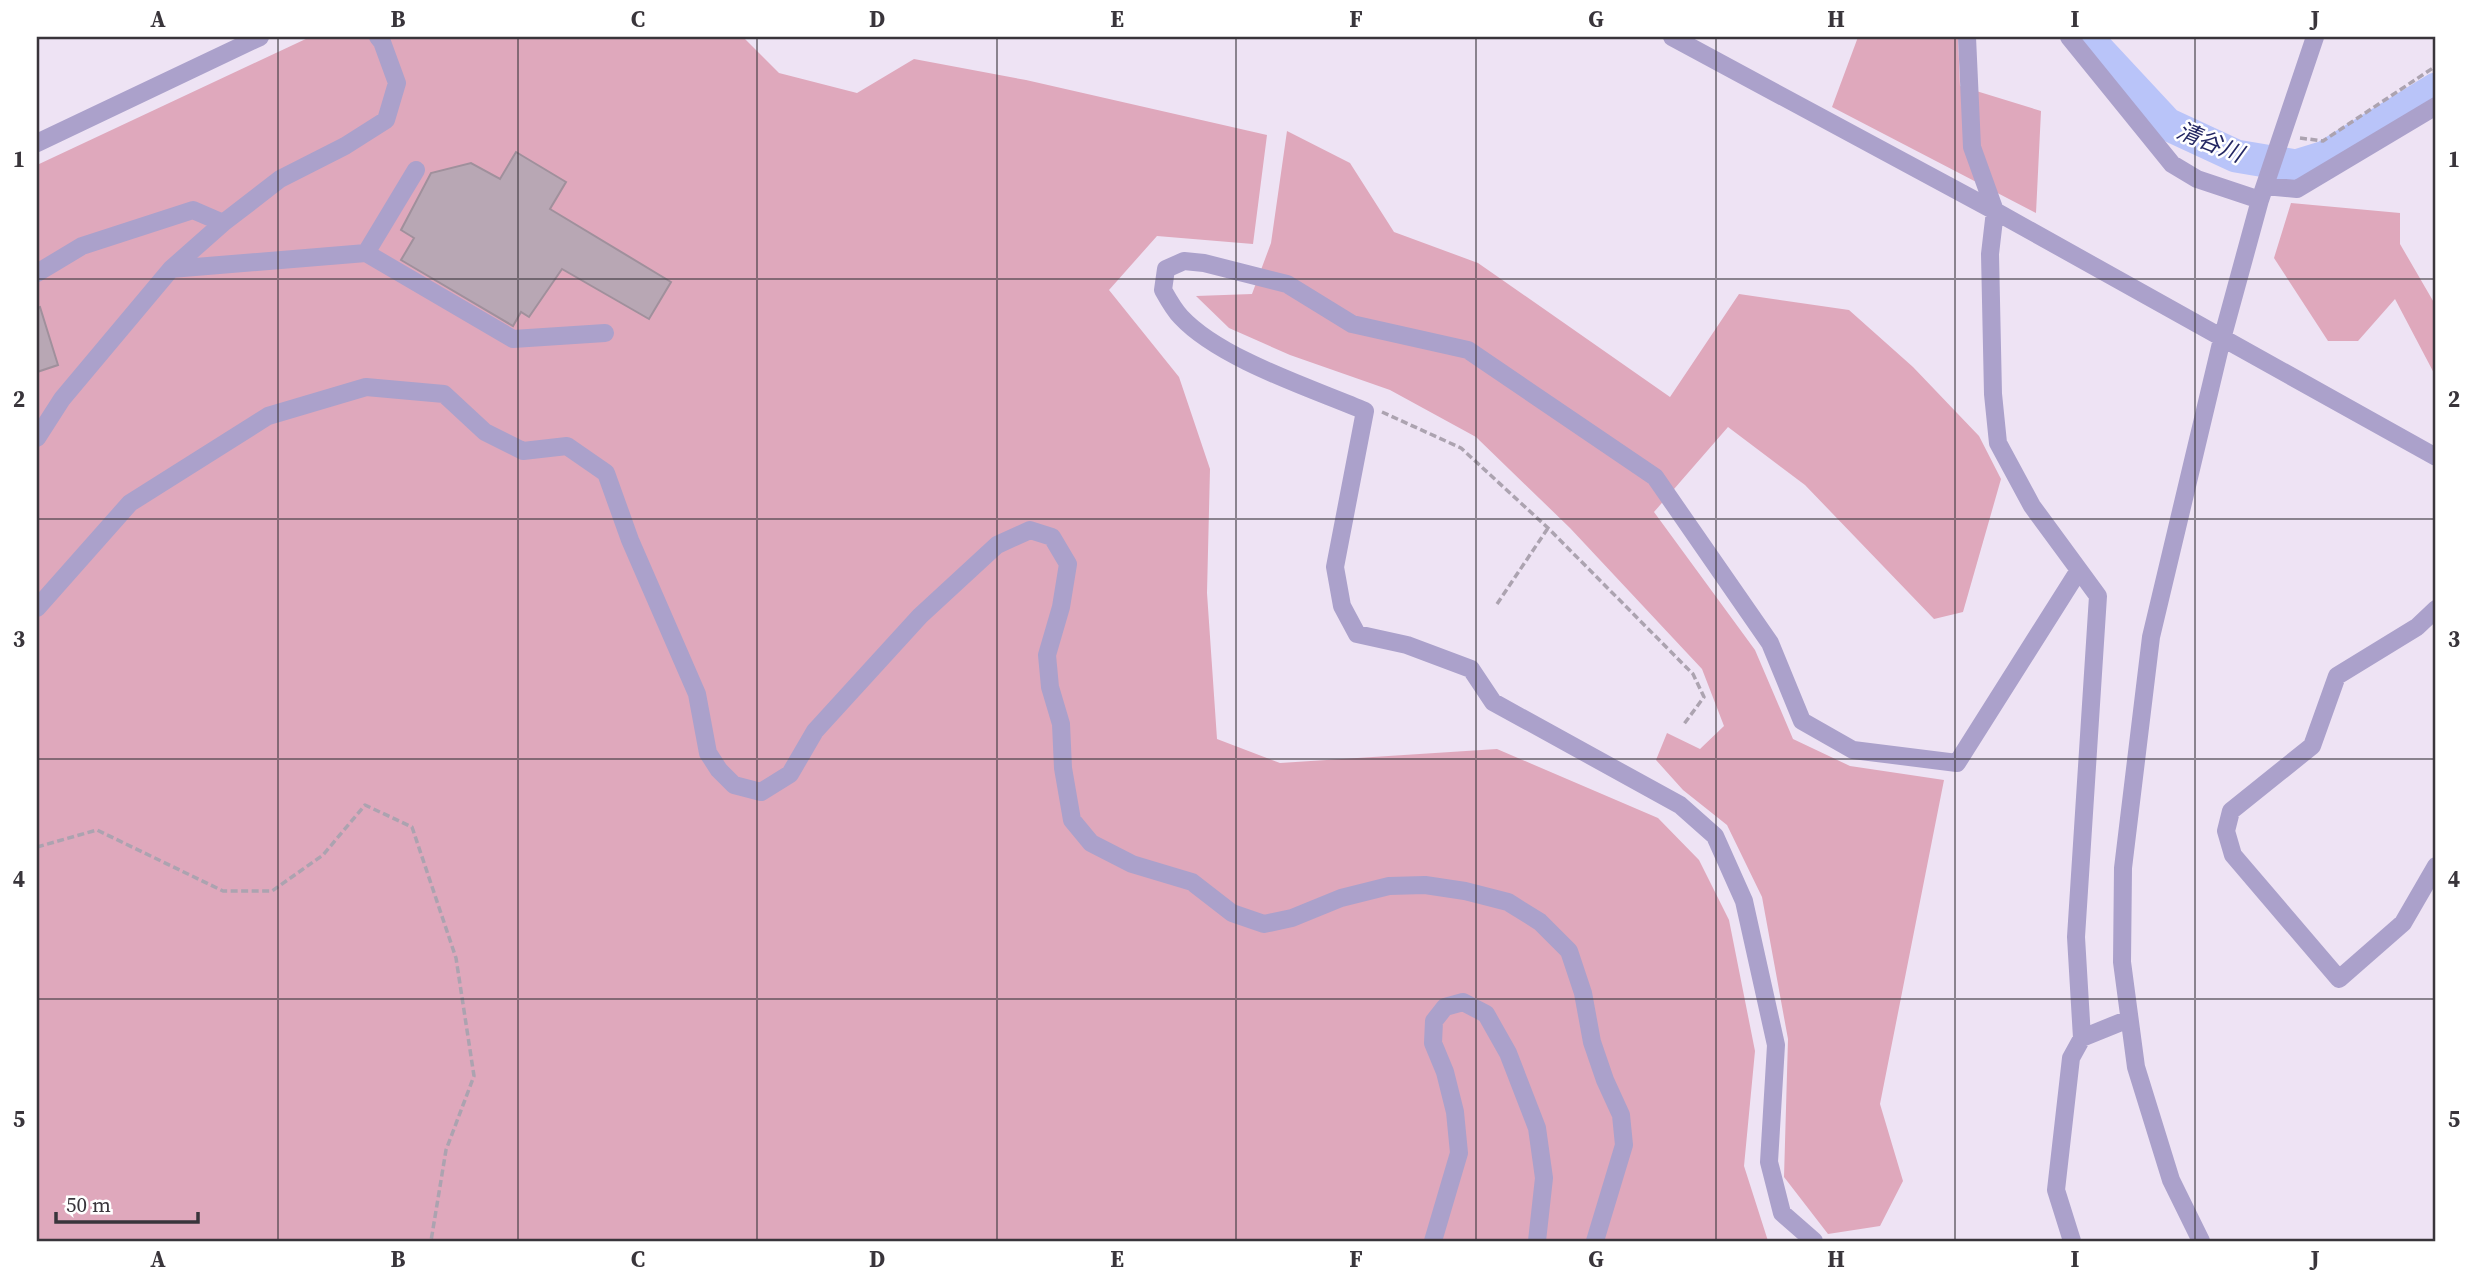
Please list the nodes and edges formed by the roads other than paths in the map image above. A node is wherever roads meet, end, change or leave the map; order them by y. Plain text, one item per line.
1 (260, 37) edge
2 (378, 37) edge
3 (1672, 37) edge
4 (1967, 37) edge
5 (2069, 37) edge
6 (2315, 37) edge
7 (2436, 106) edge
8 (37, 143) edge
9 (416, 170) dead end
10 (2263, 193) junction
11 (1994, 211) junction
12 (223, 223) junction
13 (366, 253) junction
14 (171, 269) junction
15 (37, 273) edge
16 (605, 333) dead end
17 (2222, 339) junction
18 (37, 438) edge
19 (2436, 457) edge
20 (2079, 570) junction
21 (37, 608) edge
22 (2436, 609) edge
23 (2436, 866) edge
24 (2129, 1019) junction
25 (2082, 1038) junction
26 (1433, 1241) edge
27 (1537, 1241) edge
28 (1595, 1241) edge
29 (1814, 1241) edge
30 (2072, 1241) edge
31 (2201, 1241) edge

1 - 8 street
2 - 12 street
3 - 11 street
4 - 11 street
5 - 10 street
6 - 10 street
7 - 10 street
9 - 13 street
10 - 17 street
11 - 17 street
11 - 20 street
12 - 14 street
12 - 15 street
13 - 14 street
13 - 16 street
14 - 18 street
17 - 19 street
17 - 24 street
20 - 25 street
20 - 29 street
21 - 28 street
22 - 23 street
24 - 25 street
24 - 31 street
25 - 30 street
26 - 27 street

